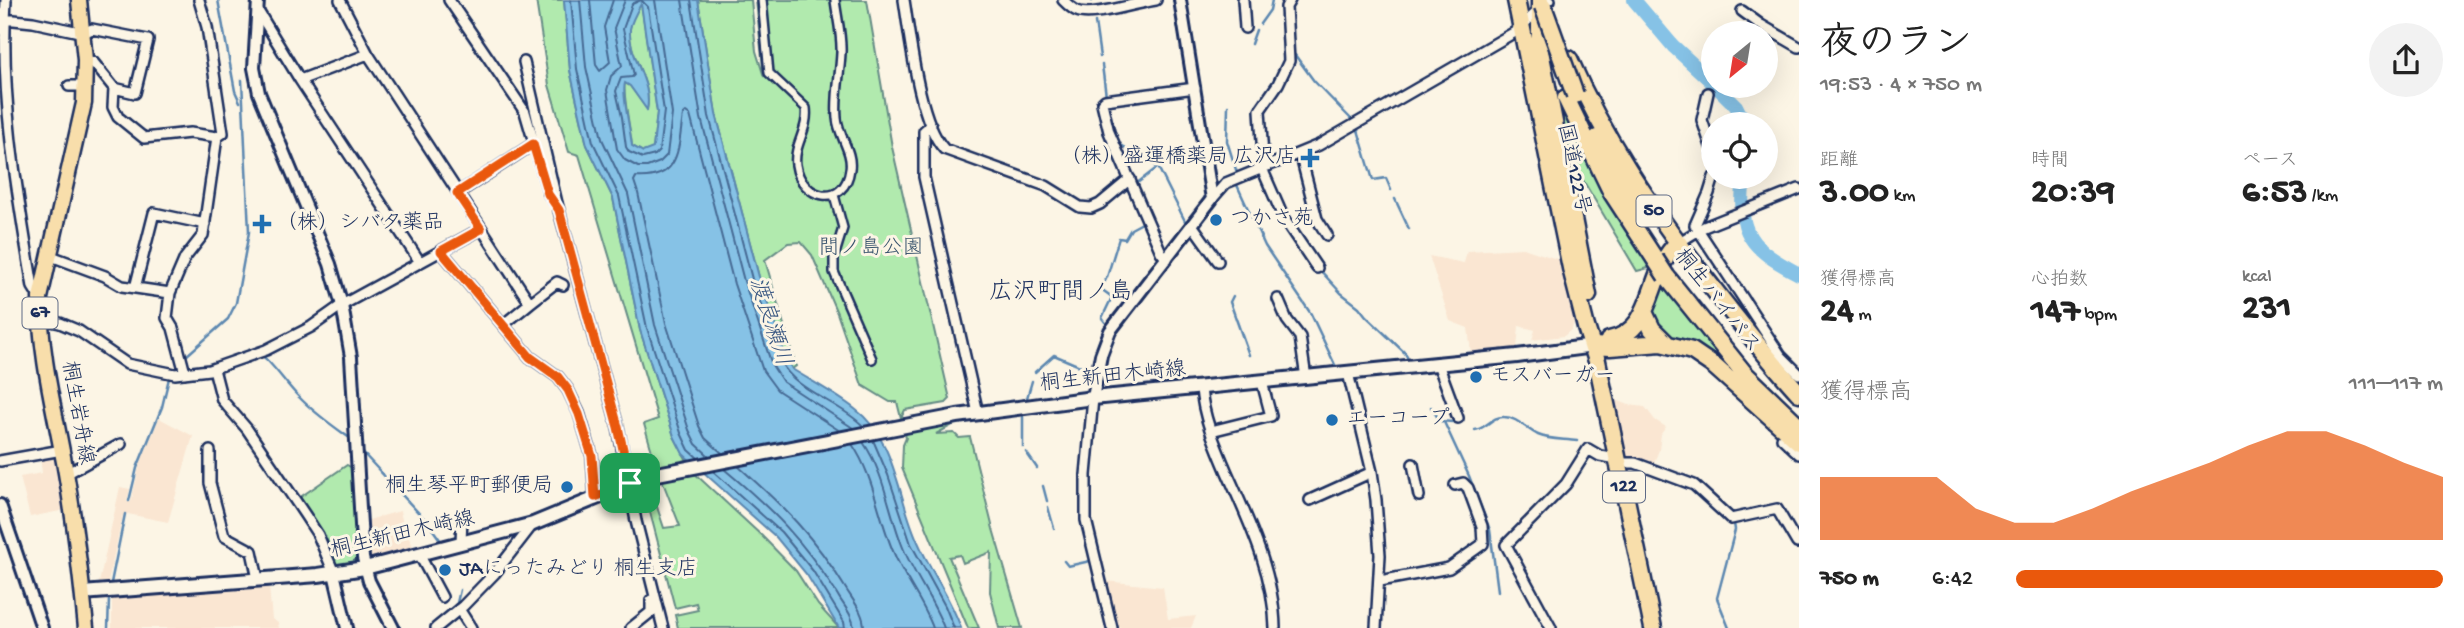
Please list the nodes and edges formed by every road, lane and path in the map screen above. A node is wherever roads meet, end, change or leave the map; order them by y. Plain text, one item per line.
1 (6, 0) edge
2 (79, 0) edge
3 (199, 0) edge
4 (340, 0) edge
5 (449, 0) edge
6 (762, 0) edge
7 (835, 0) edge
8 (904, 0) edge
9 (1063, 0) edge
10 (1156, 0) edge
11 (1180, 0) edge
12 (1244, 0) edge
13 (1290, 0) edge
14 (1516, 0) edge
15 (1540, 2) edge
16 (258, 6) edge
17 (1742, 11) dead end
18 (3, 25) edge
19 (1245, 28) dead end
20 (1522, 28) junction
21 (84, 33) junction
22 (1799, 47) edge
23 (368, 54) junction
24 (85, 60) junction
25 (524, 62) dead end
26 (300, 80) junction
27 (69, 86) dead end
28 (85, 86) junction
29 (114, 88) junction
30 (1195, 88) junction
31 (1534, 92) junction
32 (2, 106) edge
33 (931, 125) junction
34 (217, 137) junction
35 (533, 144) junction
36 (1300, 153) junction
37 (1264, 168) junction
38 (1130, 179) junction
39 (1710, 189) edge
40 (1799, 189) edge
41 (457, 193) junction
42 (834, 195) junction
43 (1212, 199) junction
44 (557, 203) junction
45 (205, 224) junction
46 (1192, 226) junction
47 (481, 229) junction
48 (1699, 230) junction
49 (1327, 234) dead end
50 (1678, 243) junction
51 (441, 251) junction
52 (51, 256) junction
53 (1167, 259) junction
54 (1218, 261) dead end
55 (420, 262) junction
56 (1317, 268) dead end
57 (1668, 271) junction
58 (563, 285) dead end
59 (135, 288) junction
60 (170, 293) junction
61 (40, 298) junction
62 (1279, 299) dead end
63 (530, 303) junction
64 (342, 305) junction
65 (1644, 312) junction
66 (40, 319) junction
67 (503, 325) junction
68 (1666, 343) junction
69 (1594, 346) junction
70 (872, 359) dead end
71 (1438, 365) junction
72 (214, 369) junction
73 (185, 373) junction
74 (1348, 373) junction
75 (1799, 374) edge
76 (1306, 378) junction
77 (1262, 382) junction
78 (1200, 388) junction
79 (1799, 393) edge
80 (1093, 398) junction
81 (978, 413) junction
82 (1799, 413) edge
83 (1458, 418) dead end
84 (1211, 431) junction
85 (1795, 434) edge
86 (121, 444) dead end
87 (62, 450) junction
88 (210, 451) dead end
89 (1799, 454) edge
90 (0, 461) edge
91 (1618, 461) junction
92 (1413, 464) dead end
93 (1372, 472) junction
94 (66, 474) junction
95 (637, 480) junction
96 (1455, 485) dead end
97 (1419, 496) dead end
98 (595, 497) junction
99 (1310, 500) dead end
100 (0, 505) edge
101 (463, 516) dead end
102 (533, 524) junction
103 (461, 543) junction
104 (1797, 543) dead end
105 (419, 554) junction
106 (365, 568) junction
107 (334, 573) junction
108 (651, 578) junction
109 (258, 579) junction
110 (1380, 581) junction
111 (82, 593) junction
112 (442, 597) dead end
113 (459, 610) junction
114 (42, 628) edge
115 (86, 628) edge
116 (347, 628) edge
117 (393, 628) edge
118 (436, 628) edge
119 (471, 628) edge
120 (631, 628) edge
121 (663, 628) edge
122 (1112, 628) edge
123 (1275, 628) edge
124 (1376, 628) edge
125 (1552, 628) edge
126 (1653, 628) edge

1 - 18 street
2 - 21 main road, 桐生岩舟線 / 67
3 - 34 street
4 - 23 street
5 - 35 street
6 - 42 street
7 - 42 street
8 - 33 street
9 - 10 street
11 - 30 street
12 - 19 street
13 - 37 street
14 - 20 highway, 国道122号
15 - 20 street
15 - 31 highway
15 - 50 highway, 50
15 - 57 highway, 桐生バイパス / 50, bridge
15 - 69 highway, 国道122号
16 - 26 street
16 - 64 street
17 - 22 street
18 - 21 street
18 - 32 street
20 - 31 highway, 国道122号
20 - 36 street
21 - 24 main road, 桐生岩舟線 / 67
21 - 29 street
23 - 26 street
23 - 41 street
24 - 28 main road, 桐生岩舟線 / 67
24 - 29 street
25 - 44 street
26 - 55 street
27 - 28 street
28 - 52 main road, 桐生岩舟線 / 67
29 - 34 street
30 - 38 street
30 - 43 street
31 - 69 highway, 国道122号
32 - 61 street
33 - 38 street
33 - 81 street
34 - 45 street
35 - 41 street
35 - 44 street
36 - 37 street
36 - 49 street
37 - 43 street
37 - 56 street
38 - 53 street
39 - 48 street
40 - 48 street
41 - 47 street
42 - 70 street
43 - 46 street
44 - 95 street
45 - 59 street
45 - 60 street
46 - 53 street
46 - 54 street
47 - 51 street
47 - 63 street
48 - 50 street
48 - 75 street
50 - 65 highway
50 - 79 highway, 50
51 - 55 street
51 - 67 street
52 - 59 street
52 - 61 main road, 桐生岩舟線 / 67
53 - 80 street
55 - 64 street
57 - 82 highway, 桐生バイパス / 50
57 - 85 highway, 桐生バイパス / 50
58 - 63 street
59 - 60 street
60 - 73 street
61 - 66 main road, 桐生岩舟線 / 67
62 - 76 street
63 - 67 street
64 - 72 street
64 - 106 street
65 - 68 highway
65 - 69 highway
66 - 73 street
66 - 87 main road, 桐生岩舟線 / 67
67 - 98 street
68 - 69 highway
68 - 85 highway
69 - 71 main road, 桐生新田木崎線
69 - 91 highway, 国道122号 / 122
71 - 74 main road, 桐生新田木崎線
71 - 83 street
72 - 73 street
72 - 107 street
74 - 76 main road, 桐生新田木崎線
74 - 93 street
76 - 77 main road, 桐生新田木崎線
77 - 78 main road, 桐生新田木崎線
77 - 84 street
78 - 80 main road, 桐生新田木崎線
78 - 84 street
80 - 81 main road, 桐生新田木崎線
80 - 122 street
81 - 95 main road, 桐生新田木崎線
84 - 123 street
85 - 89 street
86 - 94 street
87 - 90 street
87 - 94 main road, 桐生岩舟線 / 67
88 - 109 street
91 - 104 street
91 - 125 street
91 - 126 highway, 国道122号 / 122
92 - 97 street
93 - 99 street
93 - 110 street
94 - 111 main road, 桐生岩舟線 / 67
95 - 98 main road, 桐生新田木崎線
95 - 108 street
96 - 110 street
98 - 102 main road, 桐生新田木崎線
100 - 114 street
101 - 103 street
102 - 103 main road, 桐生新田木崎線
102 - 113 street
103 - 105 main road, 桐生新田木崎線
105 - 106 main road, 桐生新田木崎線
105 - 112 street
106 - 107 main road, 桐生新田木崎線
106 - 117 street
107 - 109 main road, 桐生新田木崎線
107 - 116 street
108 - 120 street
108 - 121 street
109 - 111 main road, 桐生新田木崎線
110 - 124 street
111 - 115 main road, 桐生岩舟線 / 67
113 - 118 street
113 - 119 street

